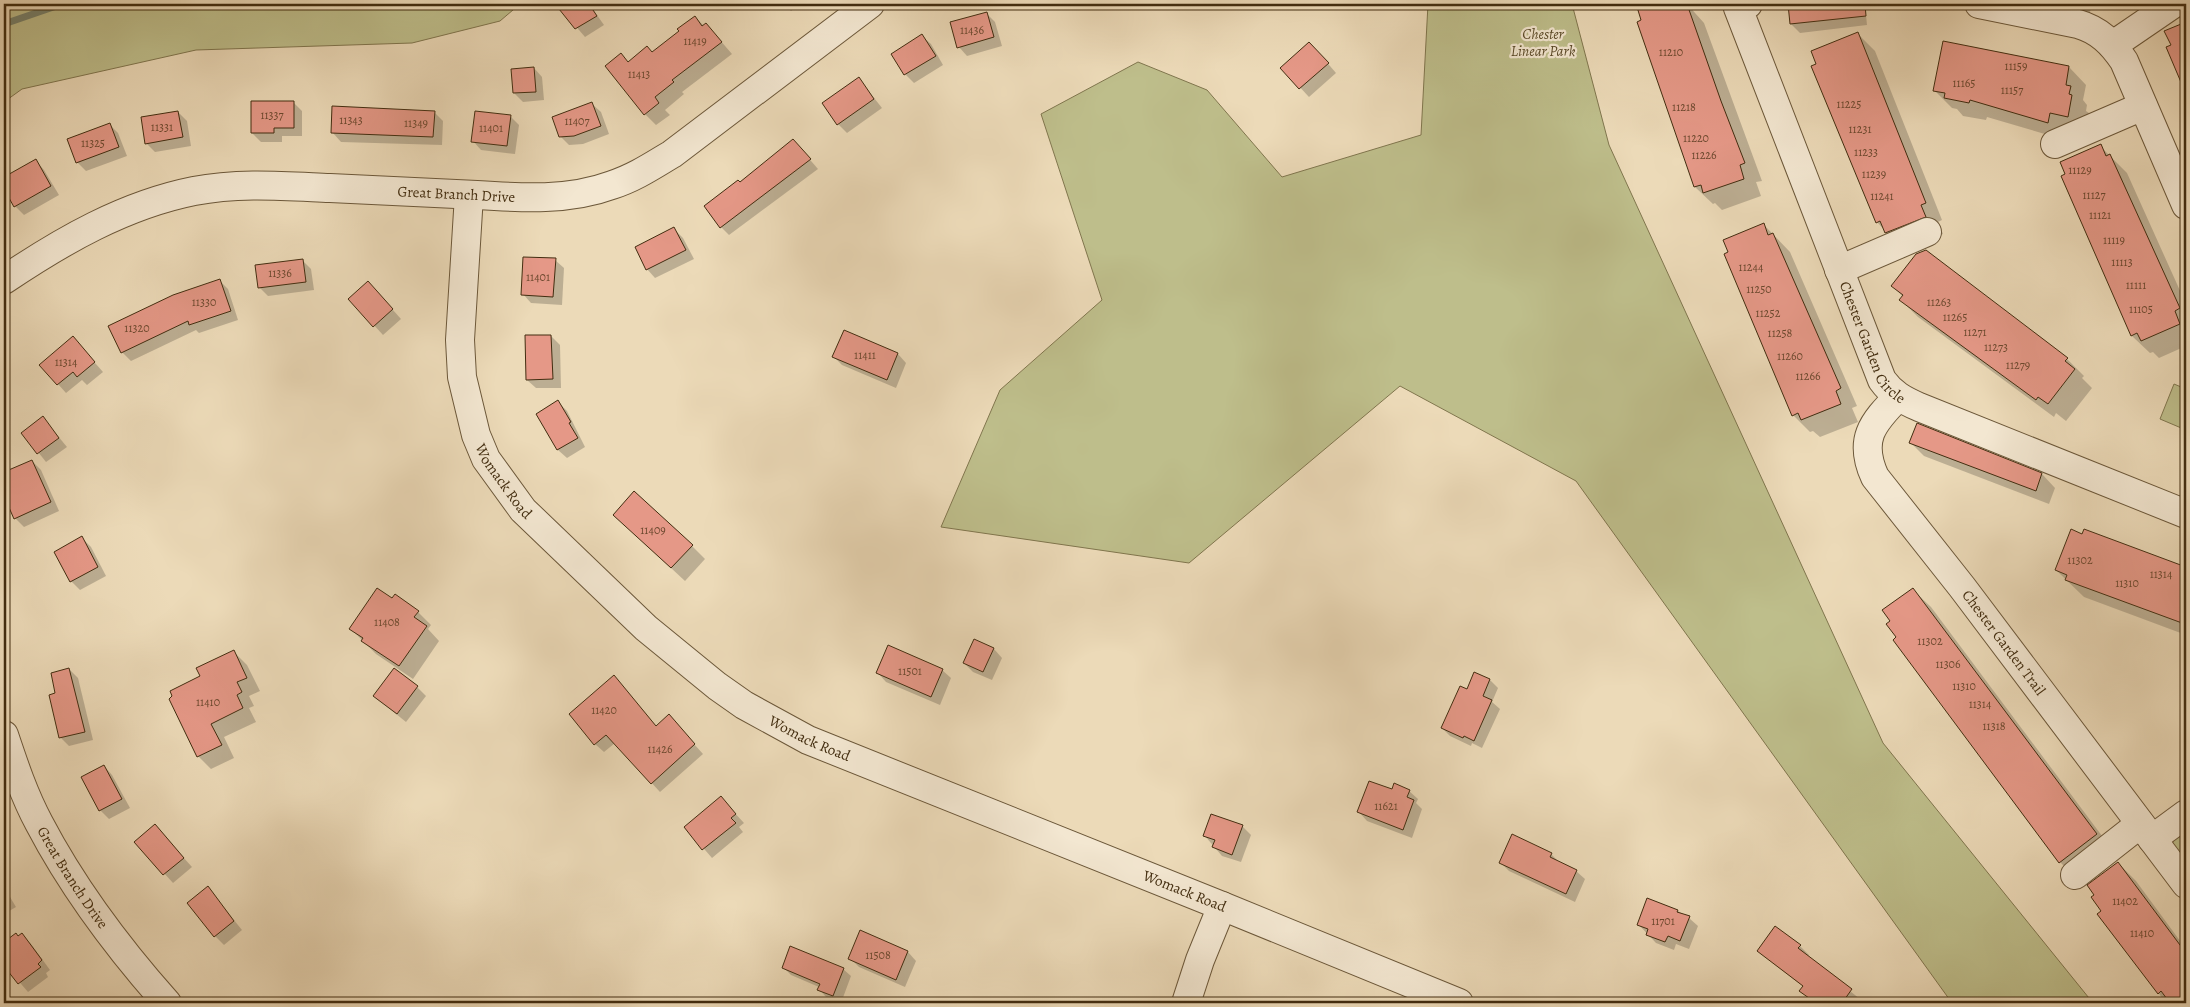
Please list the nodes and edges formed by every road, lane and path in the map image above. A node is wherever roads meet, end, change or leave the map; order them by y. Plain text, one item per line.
1 (870, 4) edge
2 (1748, 4) edge
3 (1980, 4) edge
4 (2173, 4) edge
5 (2113, 45) junction
6 (2143, 106) junction
7 (2055, 144) dead end
8 (469, 195) junction
9 (2186, 205) edge
10 (1927, 232) dead end
11 (1839, 270) junction
12 (4, 280) edge
13 (1898, 397) junction
14 (2186, 514) edge
15 (4, 735) edge
16 (2186, 814) edge
17 (2146, 831) junction
18 (2075, 875) dead end
19 (2186, 884) edge
20 (1222, 906) junction
21 (167, 1003) edge
22 (1186, 1003) edge
23 (1459, 1003) edge

1 - 8 street, Great Branch Drive
2 - 11 street, Chester Garden Circle
3 - 5 street
4 - 5 street
5 - 6 street
6 - 7 street
6 - 9 street
8 - 12 street, Great Branch Drive
8 - 20 street, Womack Road
10 - 11 street
11 - 13 street, Chester Garden Circle
13 - 14 street, Chester Garden Circle
13 - 17 street, Chester Garden Trail
15 - 21 street, Great Branch Drive
16 - 17 street
17 - 18 street
17 - 19 street, Chester Garden Trail
20 - 22 street
20 - 23 street, Womack Road

